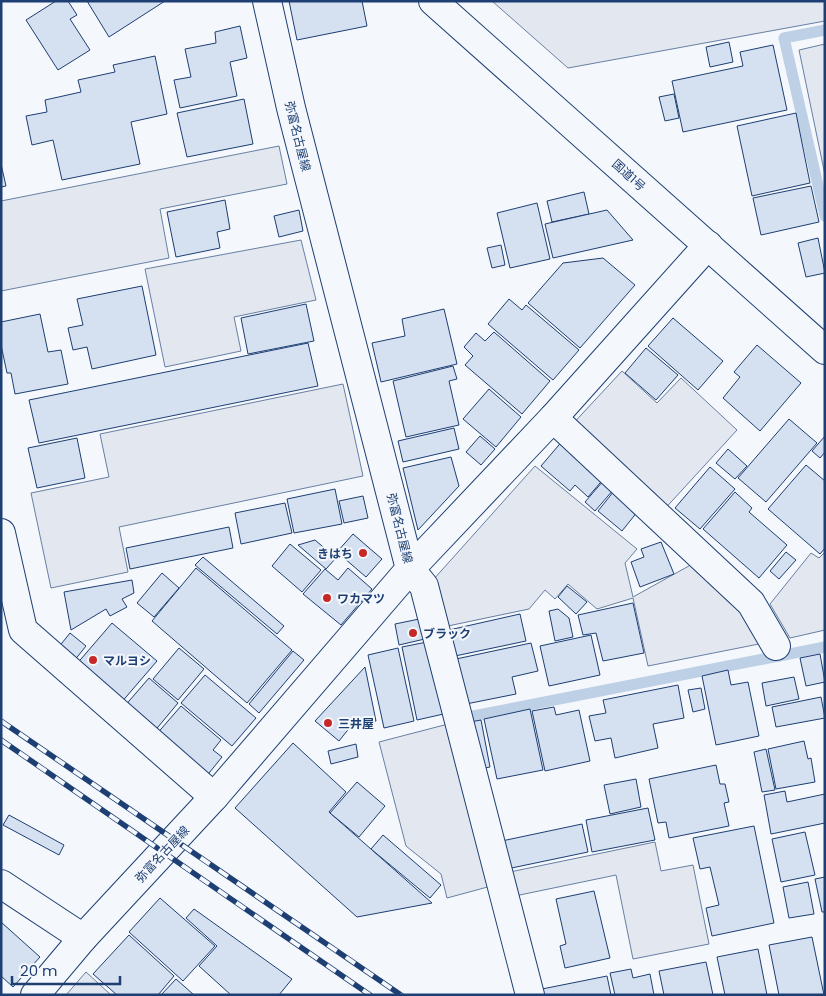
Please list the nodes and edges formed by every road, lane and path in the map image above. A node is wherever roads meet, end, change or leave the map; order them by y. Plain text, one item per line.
1 (267, 1) edge
2 (433, 1) edge
3 (708, 245) junction
4 (821, 343) edge
5 (553, 418) junction
6 (1, 533) edge
7 (410, 569) junction
8 (776, 646) dead end
9 (214, 797) junction
10 (1, 884) edge
11 (83, 938) junction
12 (35, 995) edge
13 (530, 995) edge

1 - 7 main road, 弥富名古屋線
2 - 3 main road, 国道1号
3 - 4 main road, 国道1号
3 - 5 main road
5 - 7 main road
5 - 8 main road
6 - 9 main road
7 - 9 main road, 弥富名古屋線
7 - 13 main road
9 - 11 main road, 弥富名古屋線
10 - 11 main road
11 - 12 main road, 弥富名古屋線

